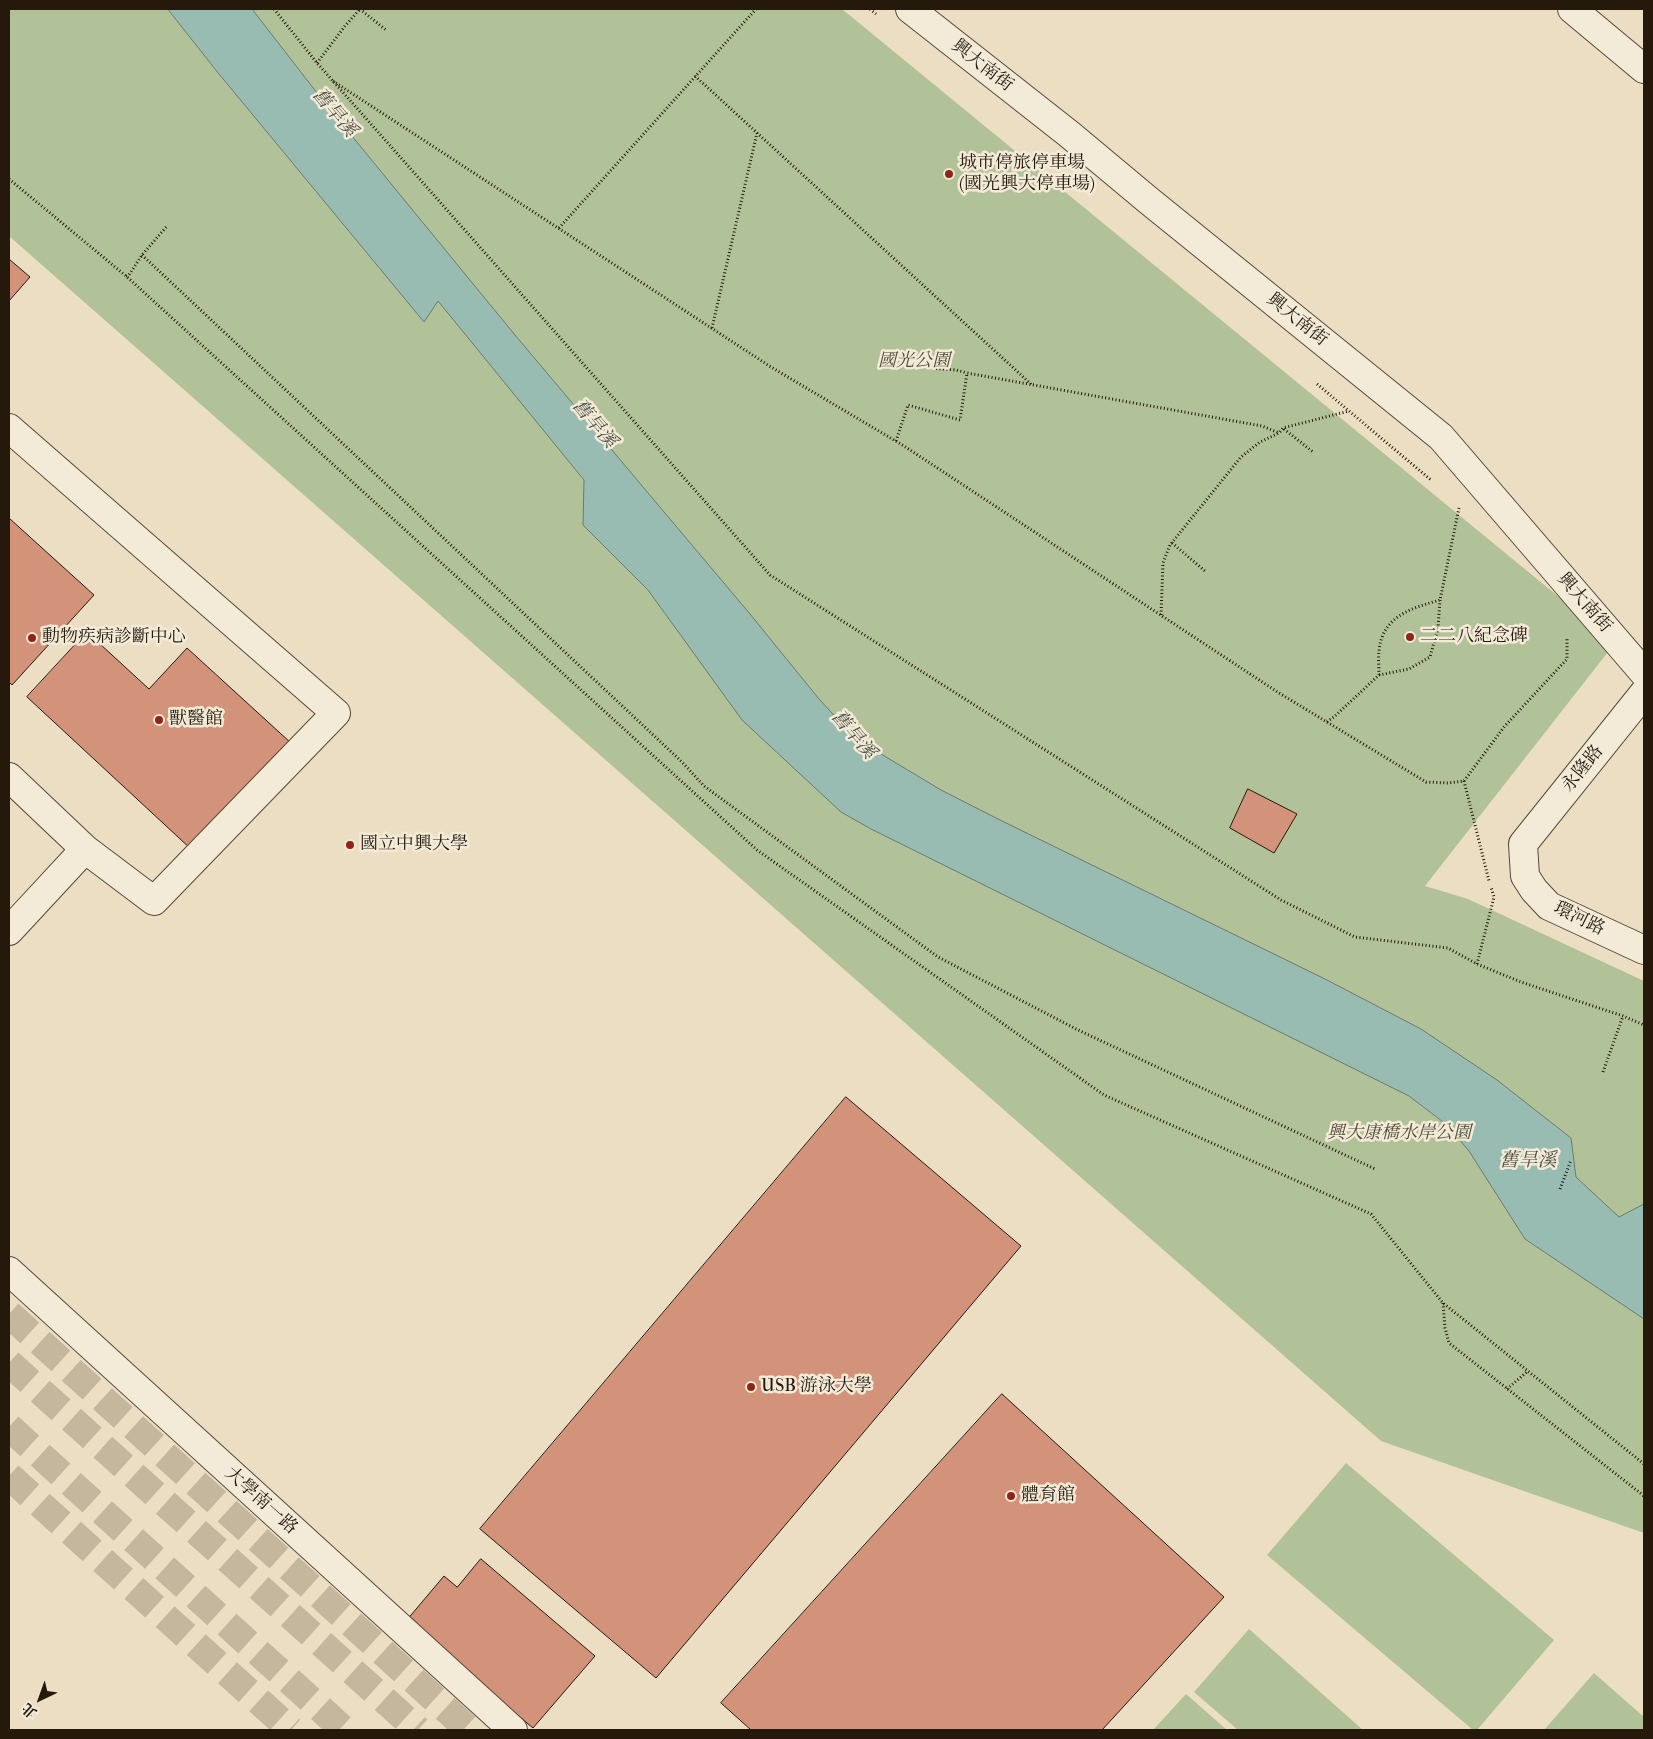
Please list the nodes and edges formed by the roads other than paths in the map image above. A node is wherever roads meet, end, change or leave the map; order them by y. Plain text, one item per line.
1 (910, 9) edge
2 (1572, 9) edge
3 (1644, 69) edge
4 (9, 428) edge
5 (1644, 673) edge
6 (1644, 693) edge
7 (9, 777) edge
8 (1522, 844) joint
9 (85, 849) junction
10 (9, 931) edge
11 (1644, 950) edge
12 (9, 1271) edge
13 (513, 1730) edge

1 - 5 street, 興大南街
2 - 3 street
4 - 9 street
6 - 8 street, 永隆路
7 - 9 street
8 - 11 street, 環河路
9 - 10 street
12 - 13 street, 大學南一路

